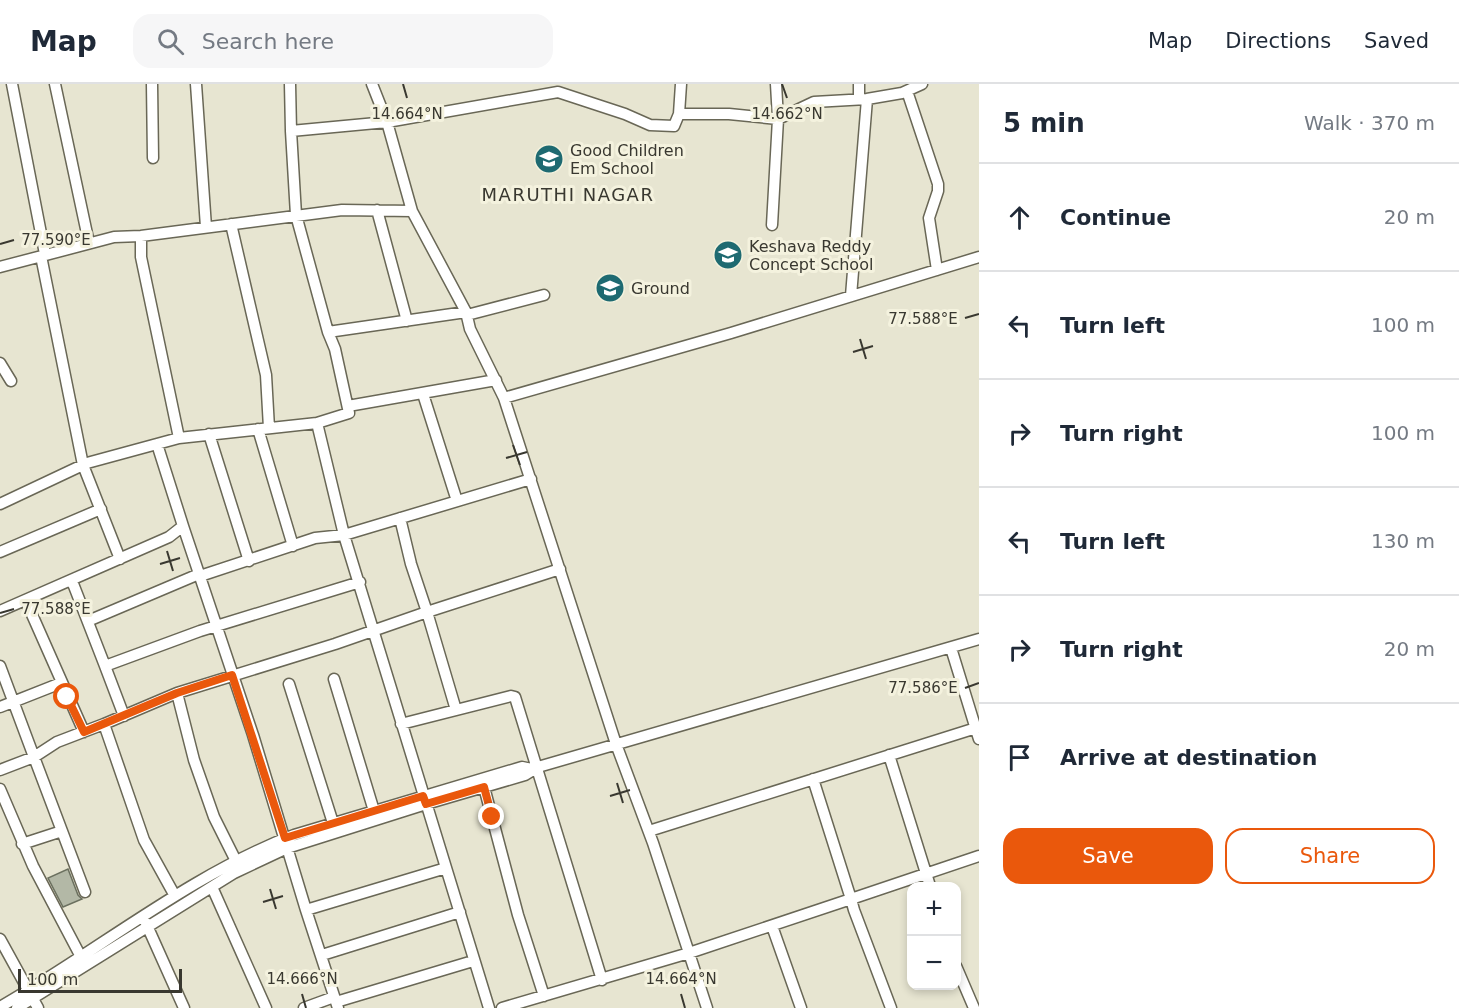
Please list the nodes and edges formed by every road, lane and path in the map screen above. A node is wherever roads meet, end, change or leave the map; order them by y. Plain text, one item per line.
1 (12, 84) edge
2 (55, 84) edge
3 (152, 84) edge
4 (196, 84) edge
5 (290, 84) edge
6 (372, 84) edge
7 (681, 84) edge
8 (776, 84) edge
9 (860, 84) edge
10 (922, 84) edge
11 (557, 88) edge
12 (907, 91) junction
13 (863, 99) junction
14 (679, 114) junction
15 (778, 119) junction
16 (387, 122) junction
17 (291, 131) junction
18 (153, 158) dead end
19 (377, 210) junction
20 (412, 211) junction
21 (296, 214) junction
22 (231, 224) junction
23 (772, 225) dead end
24 (206, 227) junction
25 (141, 236) junction
26 (89, 243) junction
27 (43, 255) junction
28 (979, 257) edge
29 (0, 267) edge
30 (936, 270) junction
31 (544, 295) dead end
32 (851, 296) junction
33 (466, 313) junction
34 (407, 321) junction
35 (328, 332) junction
36 (0, 363) edge
37 (11, 381) dead end
38 (496, 381) junction
39 (423, 394) junction
40 (504, 398) junction
41 (348, 406) junction
42 (317, 423) junction
43 (264, 428) junction
44 (209, 434) junction
45 (179, 438) junction
46 (157, 444) junction
47 (83, 465) junction
48 (531, 479) junction
49 (457, 501) junction
50 (0, 504) edge
51 (100, 509) junction
52 (400, 518) junction
53 (183, 526) junction
54 (345, 535) junction
55 (293, 546) junction
56 (0, 552) edge
57 (120, 558) junction
58 (249, 561) junction
59 (560, 569) junction
60 (199, 575) junction
61 (72, 581) junction
62 (360, 582) junction
63 (26, 601) junction
64 (0, 611) edge
65 (427, 612) junction
66 (88, 621) junction
67 (216, 626) junction
68 (375, 630) junction
69 (979, 639) edge
70 (951, 648) junction
71 (0, 666) edge
72 (105, 666) junction
73 (232, 675) junction
74 (334, 679) dead end
75 (61, 683) junction
76 (289, 684) dead end
77 (177, 693) junction
78 (14, 701) junction
79 (0, 707) edge
80 (456, 710) junction
81 (124, 716) junction
82 (104, 724) junction
83 (401, 724) junction
84 (976, 728) junction
85 (84, 732) junction
86 (979, 739) edge
87 (616, 744) junction
88 (889, 755) junction
89 (34, 757) junction
90 (535, 768) junction
91 (0, 770) edge
92 (813, 779) junction
93 (484, 787) junction
94 (0, 789) edge
95 (425, 800) junction
96 (374, 811) junction
97 (333, 823) junction
98 (62, 831) junction
99 (648, 831) junction
100 (286, 843) junction
101 (22, 844) junction
102 (979, 856) edge
103 (236, 861) junction
104 (446, 868) junction
105 (927, 874) junction
106 (929, 882) edge
107 (212, 887) junction
108 (85, 892) dead end
109 (175, 896) junction
110 (851, 899) junction
111 (306, 910) junction
112 (460, 912) junction
113 (145, 922) junction
114 (772, 926) junction
115 (0, 939) edge
116 (688, 953) junction
117 (322, 955) junction
118 (81, 957) junction
119 (473, 961) junction
120 (961, 976) edge
121 (602, 980) junction
122 (544, 996) junction
123 (33, 999) edge
124 (336, 1002) edge
125 (0, 1006) edge
126 (17, 1008) edge
127 (184, 1008) edge
128 (266, 1008) edge
129 (304, 1008) edge
130 (489, 1008) edge
131 (502, 1008) edge
132 (707, 1008) edge
133 (801, 1008) edge
134 (891, 1008) edge
135 (974, 1008) edge

1 - 27 street
2 - 26 street
3 - 18 street
4 - 24 street
5 - 17 street
6 - 16 street
7 - 14 street
8 - 15 street
9 - 13 street
10 - 12 street
11 - 14 street
11 - 16 street
12 - 13 street
12 - 30 street
13 - 15 street
13 - 32 street
14 - 15 street
15 - 23 street
16 - 17 street
16 - 20 street
17 - 21 street
19 - 20 street
19 - 21 street
19 - 34 street
20 - 33 street
21 - 22 street
21 - 35 street
22 - 24 street
22 - 43 street
24 - 25 street
25 - 26 street
25 - 45 street
26 - 27 street
27 - 29 street
27 - 47 street
28 - 30 street
30 - 32 street
31 - 33 street
32 - 40 street
33 - 34 street
33 - 38 street
34 - 35 street
35 - 41 street
36 - 37 street
38 - 39 street
38 - 40 street
39 - 41 street
39 - 49 street
40 - 48 street
41 - 42 street
42 - 43 street
42 - 54 street
43 - 44 street
43 - 55 street
44 - 45 street
44 - 58 street
45 - 46 street
46 - 47 street
46 - 53 street
47 - 50 street
47 - 51 street
48 - 49 street
48 - 59 street
49 - 52 street
51 - 56 street
51 - 57 street
52 - 54 street
52 - 65 street
53 - 57 street
53 - 60 street
54 - 55 street
54 - 62 street
55 - 58 street
57 - 61 street
58 - 60 street
59 - 65 street
59 - 87 street
60 - 66 street
60 - 67 street
61 - 63 street
61 - 66 street
62 - 67 street
62 - 68 street
63 - 64 street
63 - 75 street
65 - 68 street
65 - 80 street
66 - 72 street
67 - 72 street
67 - 73 street
68 - 73 street
68 - 83 street
69 - 70 street
70 - 84 street
70 - 87 street
71 - 78 street
72 - 81 street
73 - 77 street
73 - 100 street
74 - 96 street
75 - 78 street
75 - 85 street
76 - 97 street
77 - 81 street
77 - 103 street
78 - 79 street
78 - 89 street
80 - 83 street
80 - 90 street
81 - 82 street
82 - 85 street
82 - 109 street
83 - 95 street
84 - 86 street
84 - 88 street
85 - 89 street
87 - 90 street
87 - 99 street
88 - 92 street
88 - 105 street
89 - 91 street
89 - 98 street
90 - 93 street
90 - 95 street
90 - 121 street
92 - 99 street
92 - 110 street
93 - 95 street
93 - 122 street
94 - 101 street
95 - 96 street
95 - 100 street
95 - 104 street
96 - 97 street
97 - 100 street
98 - 101 street
98 - 108 street
99 - 116 street
100 - 103 street
100 - 107 street
100 - 111 street
101 - 118 street
102 - 105 street
103 - 109 street
104 - 111 street
104 - 112 street
105 - 106 street
105 - 110 street
107 - 113 street
107 - 128 street
109 - 113 street
110 - 114 street
110 - 134 street
111 - 117 street
112 - 117 street
112 - 119 street
113 - 118 street
113 - 123 street
113 - 127 street
114 - 116 street
114 - 133 street
115 - 123 street
116 - 121 street
116 - 132 street
117 - 124 street
118 - 123 street
119 - 124 street
119 - 130 street
120 - 135 street
121 - 122 street
122 - 131 street
123 - 125 street
123 - 126 street
124 - 129 street

